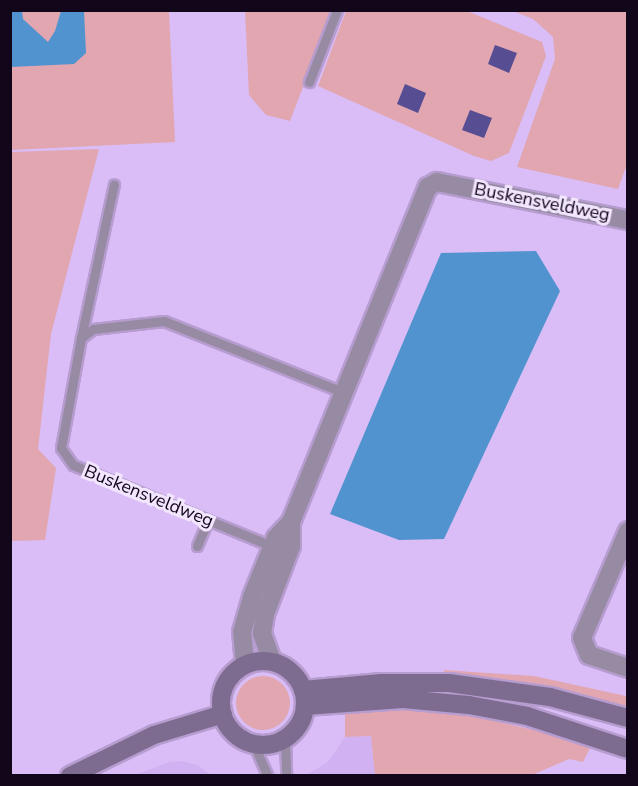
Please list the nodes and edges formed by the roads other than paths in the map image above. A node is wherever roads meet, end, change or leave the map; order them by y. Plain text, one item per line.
1 (337, 10) edge
2 (309, 82) dead end
3 (114, 184) dead end
4 (627, 219) edge
5 (81, 338) junction
6 (342, 392) junction
7 (208, 520) junction
8 (627, 531) edge
9 (197, 546) dead end
10 (280, 549) junction
11 (272, 661) junction
12 (245, 664) junction
13 (627, 668) edge
14 (304, 698) junction
15 (223, 714) junction
16 (627, 718) edge
17 (285, 739) junction
18 (253, 744) junction
19 (627, 749) edge
20 (70, 776) edge
21 (268, 776) edge
22 (286, 776) edge

1 - 2 lane
3 - 5 lane, Buskensveldweg
4 - 6 street, Buskensveldweg
5 - 6 lane
5 - 7 lane, Buskensveldweg
6 - 10 street, Buskensveldweg
7 - 9 lane
7 - 10 lane, Buskensveldweg
8 - 13 street
10 - 11 street, Buskensveldweg
10 - 12 street, Buskensveldweg
11 - 12 main road
11 - 14 main road
12 - 15 main road
14 - 16 main road
14 - 17 main road
14 - 19 main road
15 - 18 main road
15 - 20 main road
17 - 18 main road
17 - 22 lane
18 - 21 lane

